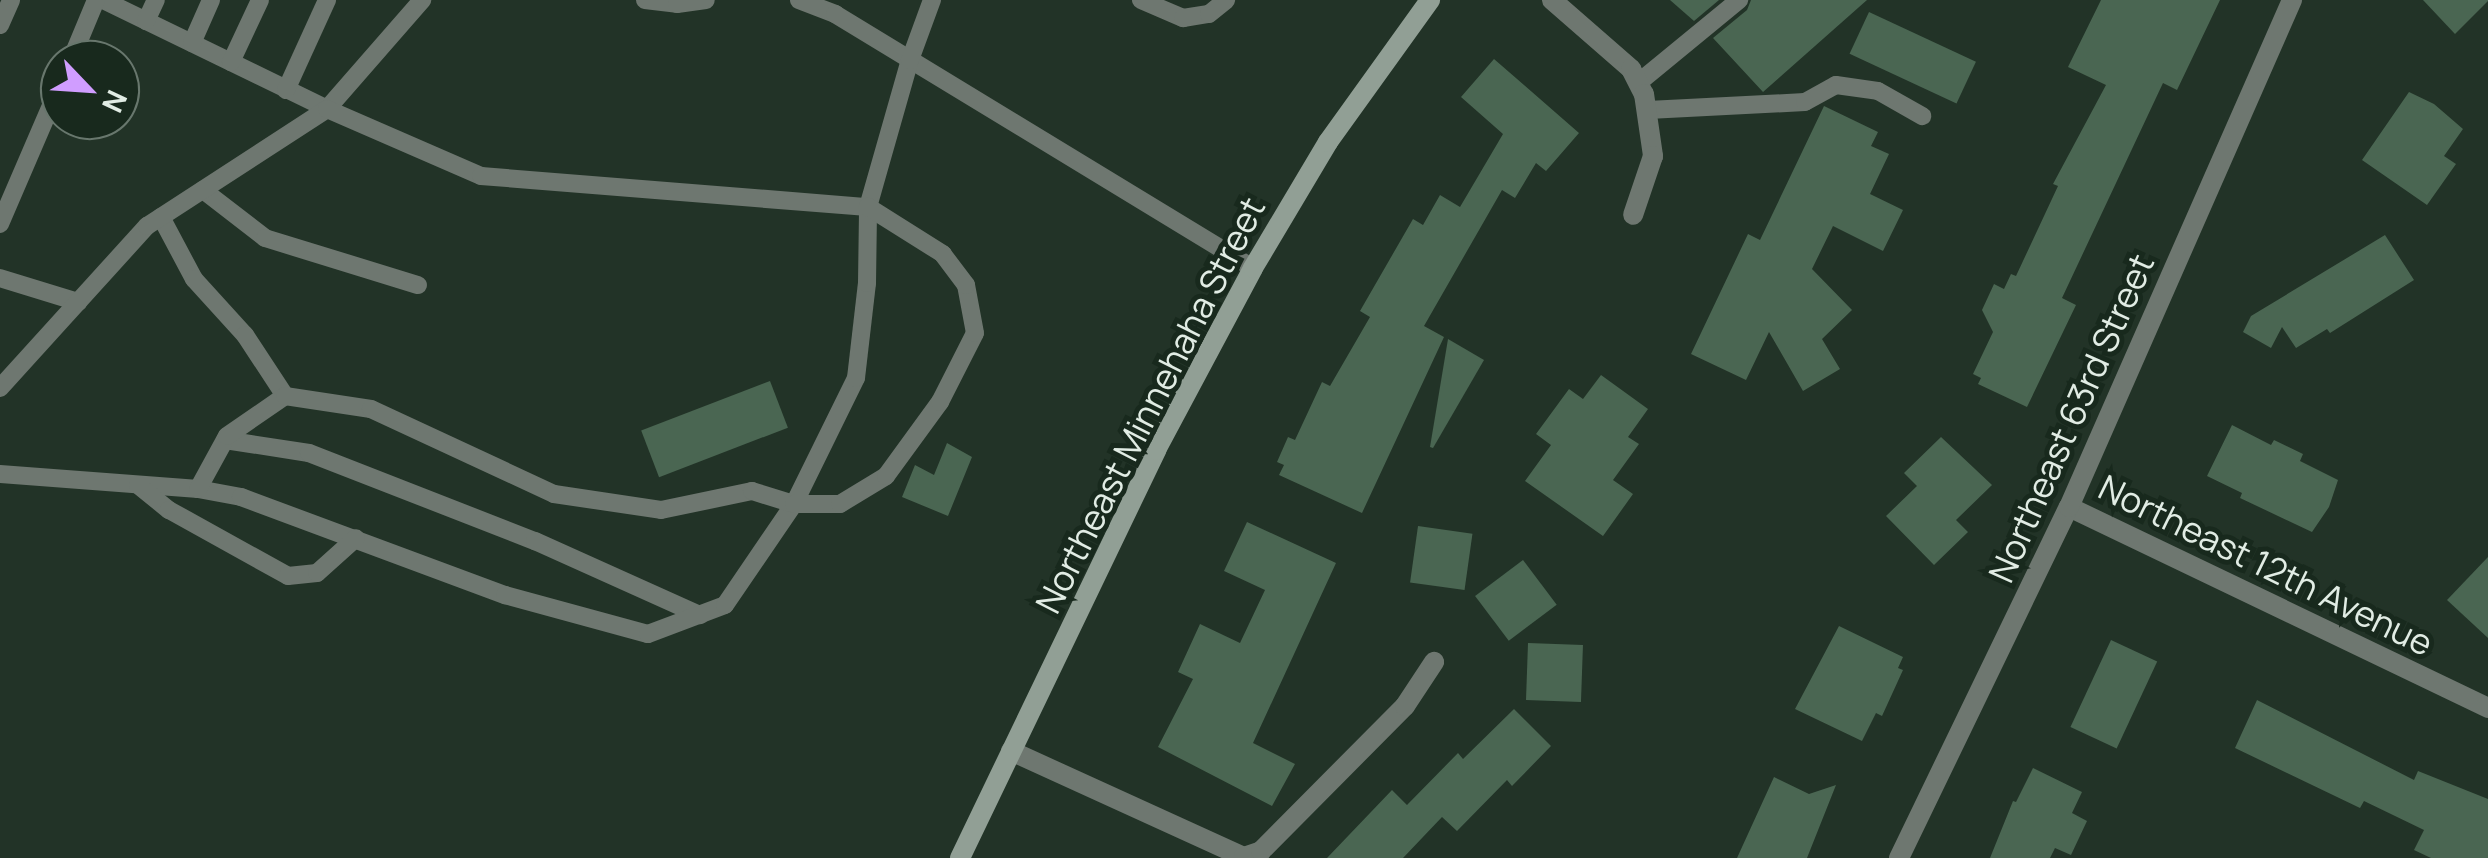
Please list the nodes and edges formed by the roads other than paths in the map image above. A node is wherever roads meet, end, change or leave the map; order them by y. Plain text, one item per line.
1 (12, 0) edge
2 (100, 0) edge
3 (156, 0) edge
4 (211, 0) edge
5 (260, 0) edge
6 (327, 0) edge
7 (422, 0) edge
8 (645, 0) edge
9 (706, 0) edge
10 (799, 0) edge
11 (932, 0) edge
12 (1141, 0) edge
13 (1226, 0) edge
14 (1430, 0) edge
15 (1552, 0) edge
16 (1739, 0) edge
17 (2292, 0) edge
18 (146, 21) junction
19 (0, 24) edge
20 (81, 40) edge
21 (192, 43) junction
22 (910, 60) junction
23 (231, 62) junction
24 (1638, 83) junction
25 (286, 90) junction
26 (327, 109) junction
27 (1648, 110) junction
28 (1922, 116) dead end
29 (40, 131) edge
30 (202, 190) junction
31 (868, 207) junction
32 (1633, 215) dead end
33 (161, 217) junction
34 (0, 224) edge
35 (1253, 268) junction
36 (0, 278) edge
37 (418, 285) dead end
38 (78, 302) junction
39 (0, 388) edge
40 (284, 396) junction
41 (225, 440) junction
42 (0, 474) edge
43 (137, 484) junction
44 (198, 489) junction
45 (794, 504) junction
46 (2069, 507) junction
47 (356, 538) junction
48 (700, 615) junction
49 (1434, 662) dead end
50 (2488, 708) edge
51 (1010, 752) junction
52 (960, 858) edge
53 (1899, 858) edge

1 - 19 lane
2 - 18 lane
2 - 20 lane
3 - 18 lane
4 - 21 lane
5 - 23 lane
6 - 25 lane
7 - 26 lane
8 - 9 lane
10 - 22 lane
11 - 22 lane
12 - 13 lane
14 - 35 main road, Northeast Minnehaha Street
15 - 24 street
16 - 24 lane
17 - 46 street, Northeast 63rd Street
18 - 21 lane
21 - 23 lane
22 - 31 lane
22 - 35 lane
23 - 25 lane
24 - 27 street
25 - 26 lane
26 - 30 lane
26 - 31 lane
27 - 28 lane
27 - 32 street
29 - 34 lane
30 - 33 lane
30 - 37 lane
31 - 45 lane
31 - 45 lane
33 - 38 lane
33 - 40 lane
35 - 51 main road, Northeast Minnehaha Street
36 - 38 lane
38 - 39 lane
40 - 41 lane
40 - 45 lane
41 - 44 lane
41 - 48 lane
42 - 43 lane
43 - 44 lane
43 - 47 lane
44 - 47 lane
45 - 48 lane
46 - 50 street, Northeast 12th Avenue
46 - 53 street, Northeast 63rd Street
47 - 48 lane
49 - 51 street
51 - 52 main road, Northeast Minnehaha Street

